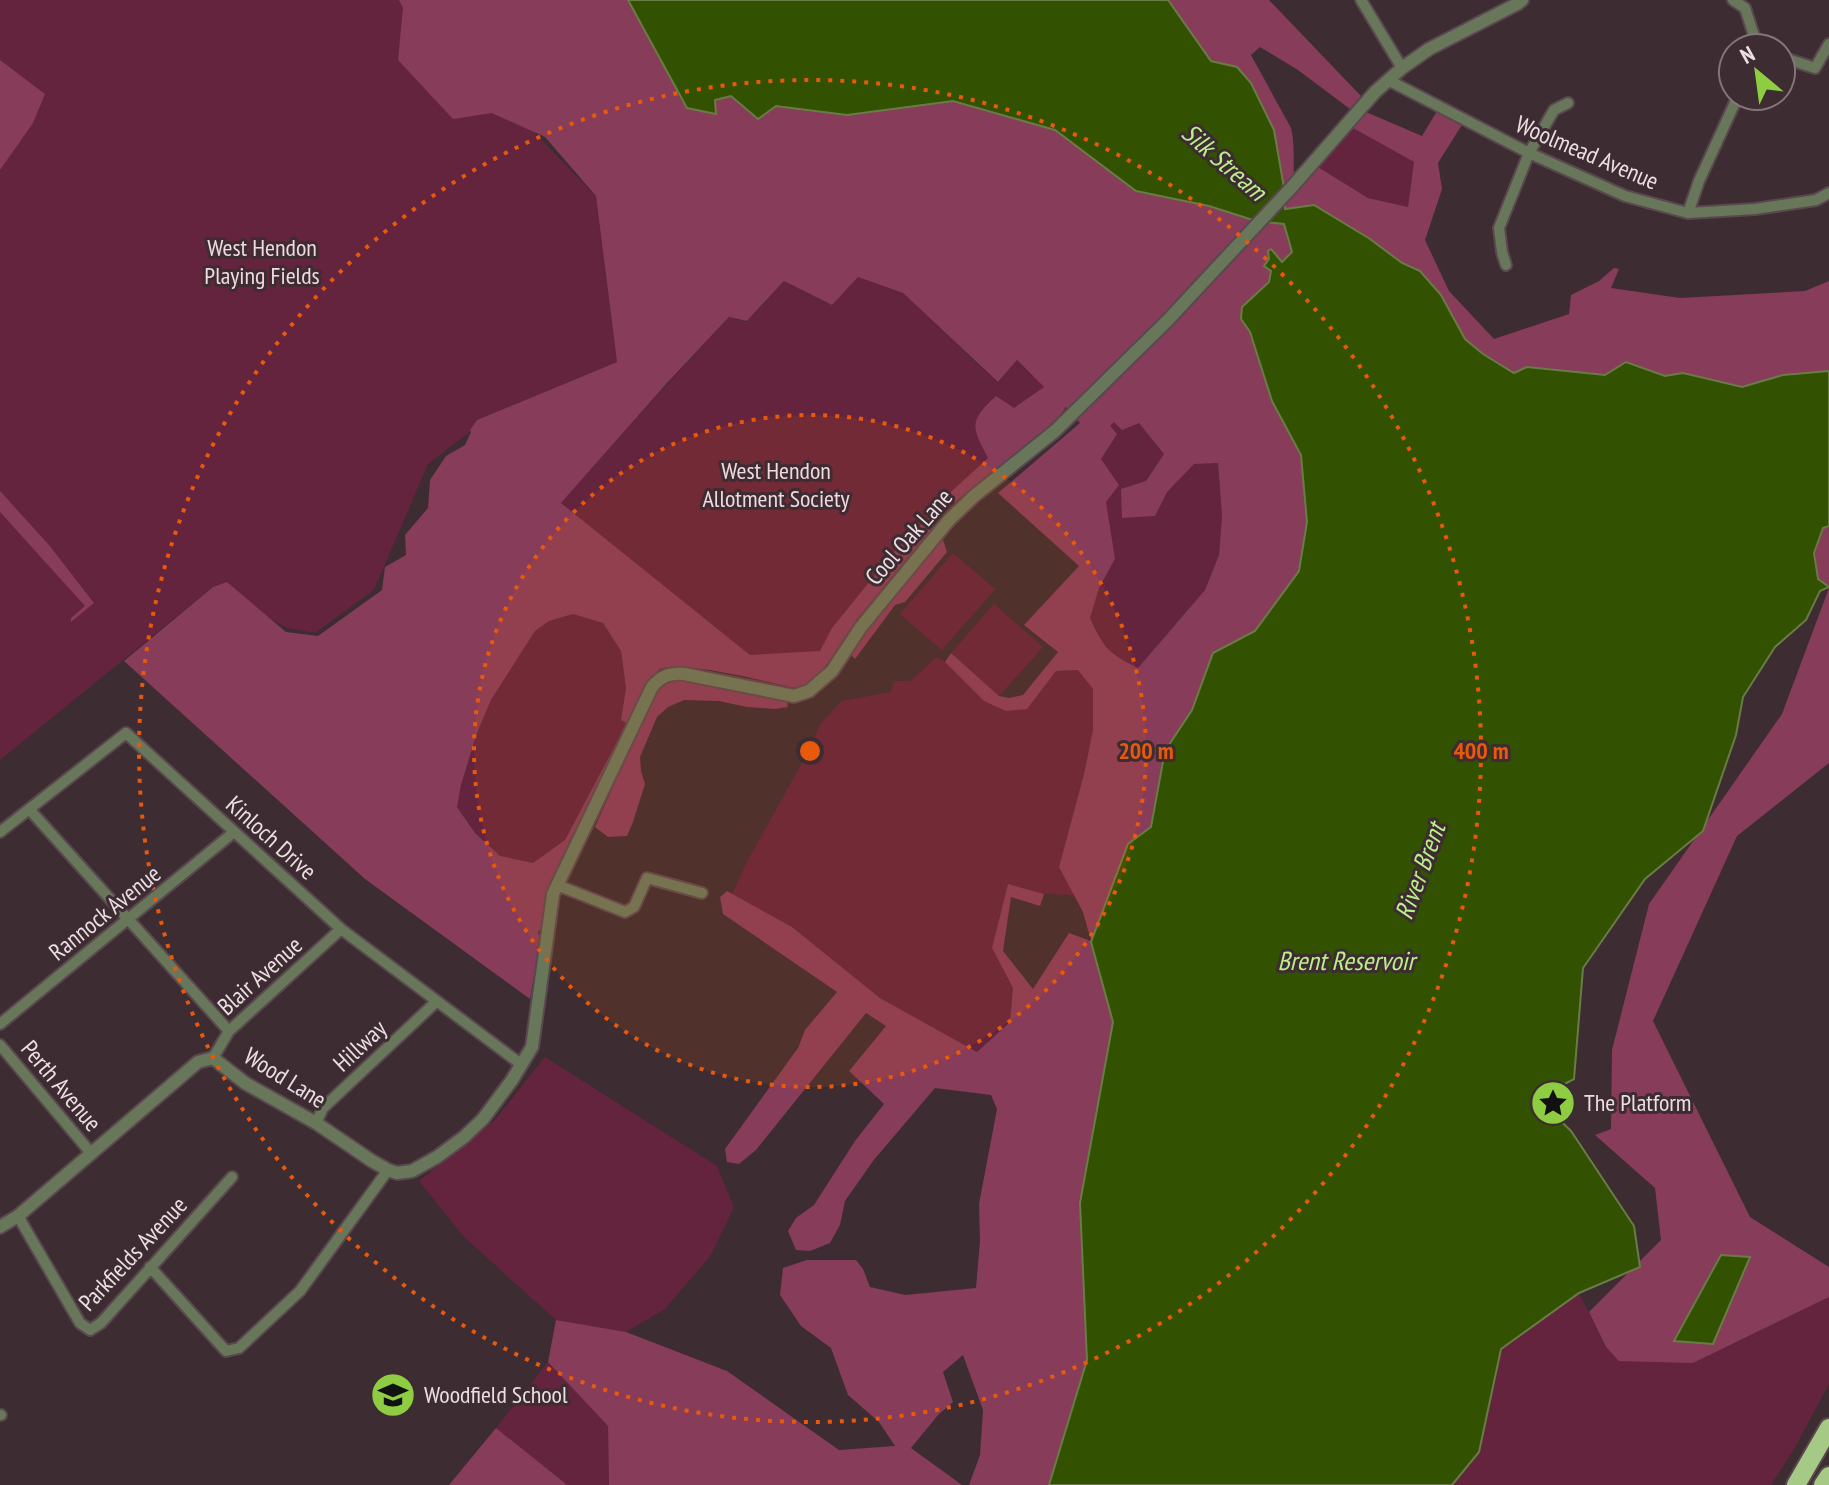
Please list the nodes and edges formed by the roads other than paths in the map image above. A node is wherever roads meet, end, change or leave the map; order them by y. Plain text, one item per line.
1 (1361, 0) edge
2 (1522, 0) edge
3 (1733, 0) edge
4 (1746, 4) edge
5 (1754, 32) edge
6 (1829, 44) edge
7 (1797, 62) edge
8 (1402, 68) junction
9 (1388, 80) junction
10 (1568, 103) dead end
11 (1731, 112) edge
12 (1529, 153) junction
13 (1829, 193) edge
14 (1688, 213) junction
15 (1506, 265) dead end
16 (29, 809) junction
17 (0, 832) edge
18 (234, 832) junction
19 (557, 885) junction
20 (702, 893) dead end
21 (129, 919) junction
22 (341, 929) junction
23 (437, 1001) junction
24 (0, 1024) edge
25 (229, 1031) junction
26 (0, 1045) edge
27 (213, 1058) junction
28 (522, 1065) junction
29 (316, 1123) junction
30 (91, 1153) junction
31 (388, 1170) junction
32 (232, 1177) dead end
33 (18, 1216) junction
34 (0, 1227) edge
35 (150, 1267) junction
36 (1829, 1428) edge
37 (1829, 1476) edge
38 (1796, 1485) edge
39 (1823, 1485) edge

1 - 8 street
2 - 8 street, Cool Oak Lane
3 - 4 street
4 - 5 street
6 - 7 street
8 - 9 street, Cool Oak Lane
9 - 12 street, Woolmead Avenue
9 - 19 street, Cool Oak Lane
10 - 12 street
11 - 14 street
12 - 14 street, Woolmead Avenue
12 - 15 street
13 - 14 street, Woolmead Avenue
16 - 17 street, Kinloch Drive
16 - 18 street, Kinloch Drive
16 - 21 street
18 - 21 street, Rannock Avenue
18 - 22 street, Kinloch Drive
19 - 20 street
19 - 28 street, Cool Oak Lane
21 - 24 street, Rannock Avenue
21 - 25 street
22 - 23 street, Kinloch Drive
22 - 25 street, Blair Avenue
23 - 28 street, Kinloch Drive
23 - 29 street, Hillway
25 - 27 street, Blair Avenue
26 - 30 street, Perth Avenue
27 - 29 street, Wood Lane
27 - 30 street, Wood Lane
28 - 31 street, Cool Oak Lane
29 - 31 street, Wood Lane
30 - 33 street, Wood Lane
31 - 35 street
32 - 35 street, Parkfields Avenue
33 - 34 street, Wood Lane
33 - 35 street, Parkfields Avenue
36 - 38 highway
37 - 39 highway

